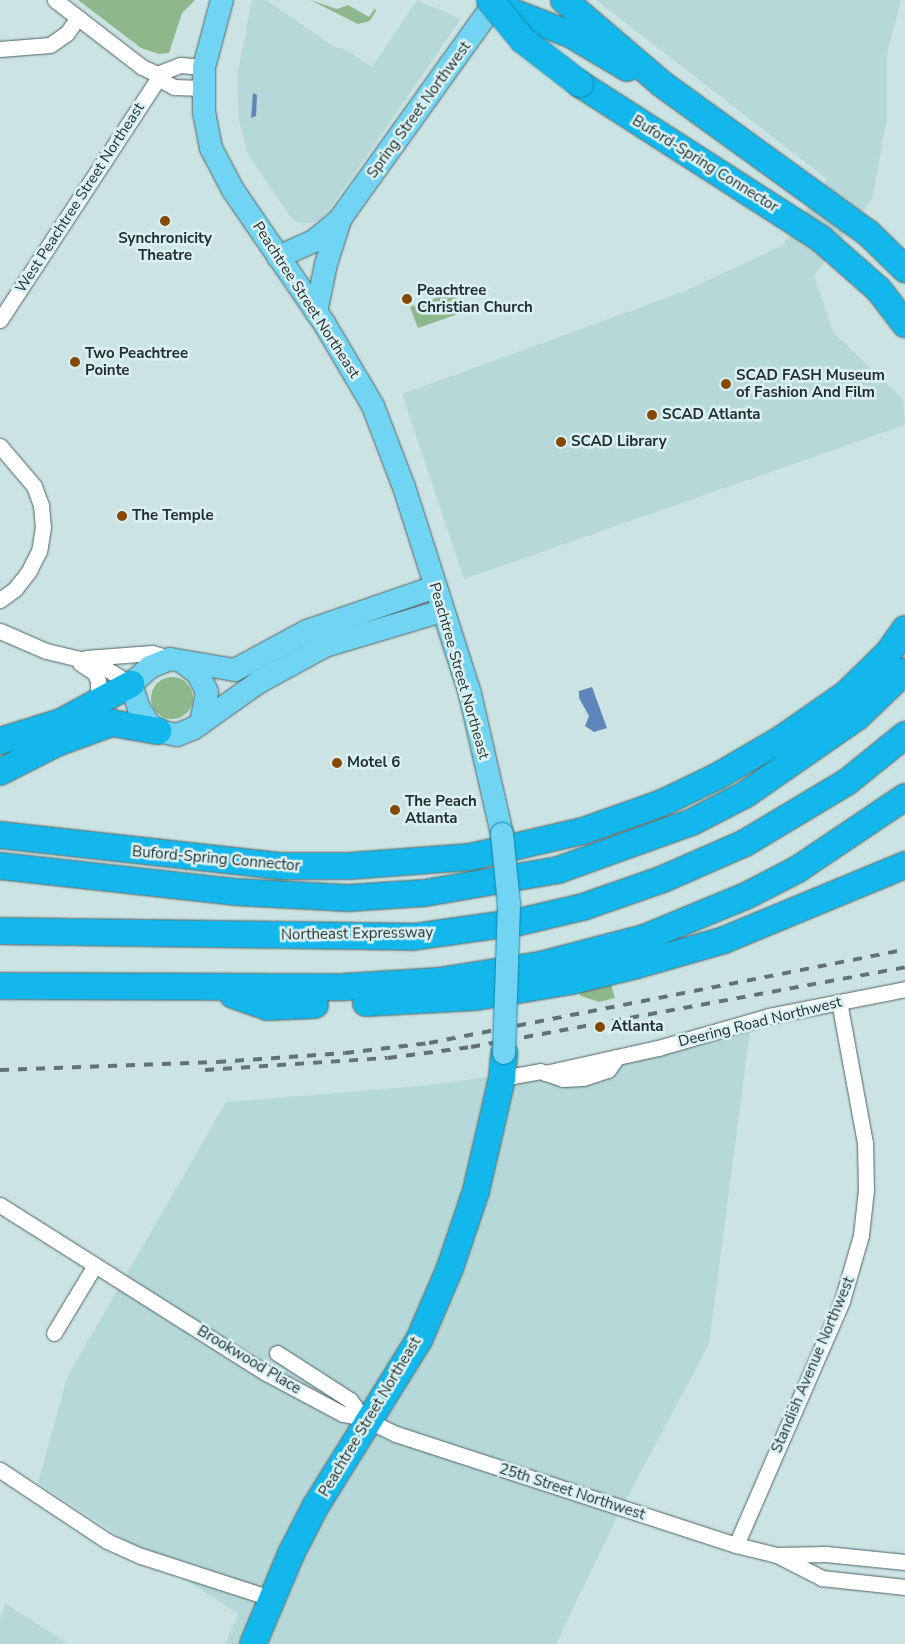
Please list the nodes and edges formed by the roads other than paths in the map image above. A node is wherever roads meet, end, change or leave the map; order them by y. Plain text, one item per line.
1 (55, 0) edge
2 (222, 0) edge
3 (564, 0) edge
4 (579, 0) edge
5 (493, 1) edge
6 (78, 17) junction
7 (606, 34) junction
8 (0, 49) edge
9 (161, 76) junction
10 (204, 78) junction
11 (662, 84) junction
12 (340, 219) junction
13 (278, 256) junction
14 (905, 269) edge
15 (316, 312) junction
16 (0, 320) edge
17 (905, 324) edge
18 (0, 446) edge
19 (435, 587) junction
20 (0, 600) edge
21 (442, 611) junction
22 (905, 629) edge
23 (0, 631) edge
24 (68, 657) junction
25 (179, 661) junction
26 (905, 671) edge
27 (131, 684) junction
28 (98, 705) junction
29 (201, 723) junction
30 (158, 730) junction
31 (905, 735) edge
32 (0, 741) edge
33 (2, 771) edge
34 (905, 797) edge
35 (0, 835) edge
36 (905, 865) edge
37 (0, 866) edge
38 (0, 931) edge
39 (0, 986) edge
40 (216, 988) junction
41 (905, 990) edge
42 (838, 1002) junction
43 (503, 1066) junction
44 (0, 1206) edge
45 (95, 1265) junction
46 (54, 1333) dead end
47 (277, 1352) dead end
48 (366, 1420) junction
49 (0, 1470) edge
50 (736, 1545) junction
51 (777, 1555) junction
52 (905, 1562) edge
53 (905, 1588) edge
54 (273, 1599) junction
55 (253, 1644) edge

1 - 6 street
2 - 10 main road, Peachtree Street Northeast
3 - 7 highway
4 - 7 highway
5 - 11 highway
5 - 12 main road, Spring Street Northwest
5 - 17 highway, Buford-Spring Connector, bridge
6 - 8 street
6 - 9 street
7 - 11 highway
9 - 10 street
9 - 10 street
9 - 16 street, West Peachtree Street Northeast
10 - 13 main road, Peachtree Street Northeast
11 - 14 highway
12 - 13 main road, Spring Street Northwest
12 - 15 main road, Spring Street Northwest
13 - 15 main road, Peachtree Street Northeast
15 - 19 main road, Peachtree Street Northeast
18 - 20 street
19 - 21 main road, Peachtree Street Northeast
19 - 25 main road
21 - 29 main road
21 - 43 main road, Peachtree Street Northeast, bridge
22 - 35 highway, Buford-Spring Connector
23 - 24 street
24 - 25 street
24 - 27 street
24 - 28 street
25 - 27 main road
25 - 29 main road
26 - 37 highway, Buford-Spring Connector
27 - 28 highway
27 - 30 main road
28 - 32 highway
29 - 30 main road
30 - 33 highway
31 - 38 highway, Northeast Expressway
34 - 40 highway
36 - 40 highway
39 - 40 highway
41 - 42 street, Deering Road Northwest
42 - 43 street, Deering Road Northwest
42 - 50 street, Standish Avenue Northwest
43 - 48 highway, Peachtree Street Northeast
44 - 45 street, Brookwood Place
45 - 46 street
45 - 48 street, Brookwood Place
47 - 48 street, Brookwood Place
48 - 50 street, 25th Street Northwest
48 - 54 highway, Peachtree Street Northeast
49 - 54 street
50 - 51 street, 25th Street Northwest
51 - 52 street, 25th Street Northwest
51 - 53 street, 25th Street Northwest
54 - 55 highway, Peachtree Street Northeast

